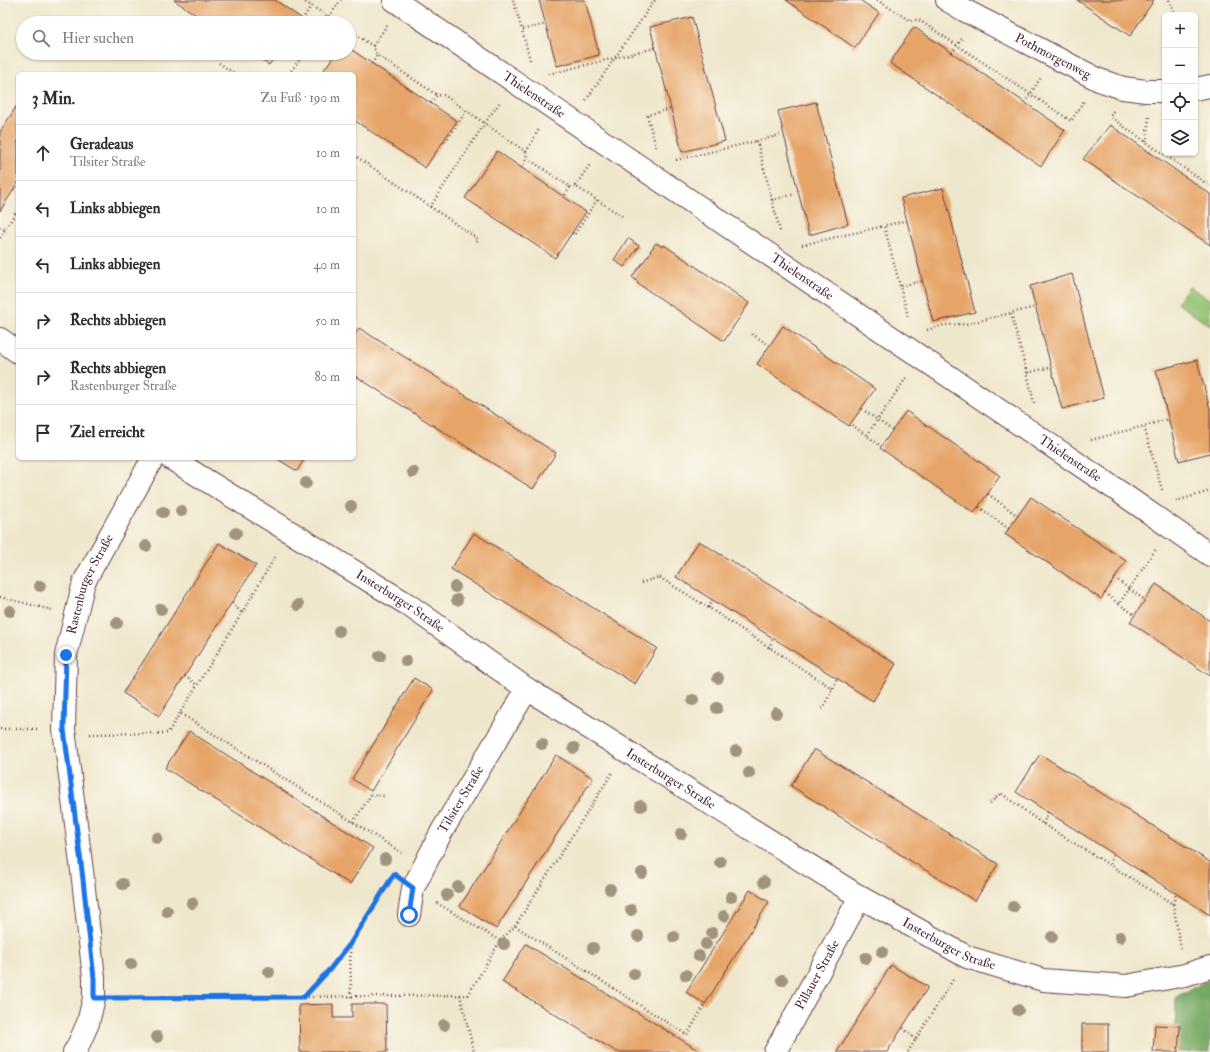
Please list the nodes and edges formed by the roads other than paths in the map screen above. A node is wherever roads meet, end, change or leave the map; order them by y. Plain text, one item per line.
1 (394, 0) edge
2 (947, 0) edge
3 (1210, 86) edge
4 (1198, 88) edge
5 (1162, 91) edge
6 (0, 339) edge
7 (16, 351) edge
8 (151, 460) edge
9 (173, 460) edge
10 (1210, 555) edge
11 (527, 689) junction
12 (860, 897) junction
13 (409, 915) dead end
14 (1210, 967) edge
15 (74, 1052) edge
16 (775, 1052) edge

1 - 10 street, Thielenstraße
2 - 5 street, Pothmorgenweg
3 - 4 street
6 - 7 street
8 - 15 street, Rastenburger Straße
9 - 11 street, Insterburger Straße
11 - 12 street, Insterburger Straße
11 - 13 street, Tilsiter Straße
12 - 14 street, Insterburger Straße
12 - 16 street, Pillauer Straße

